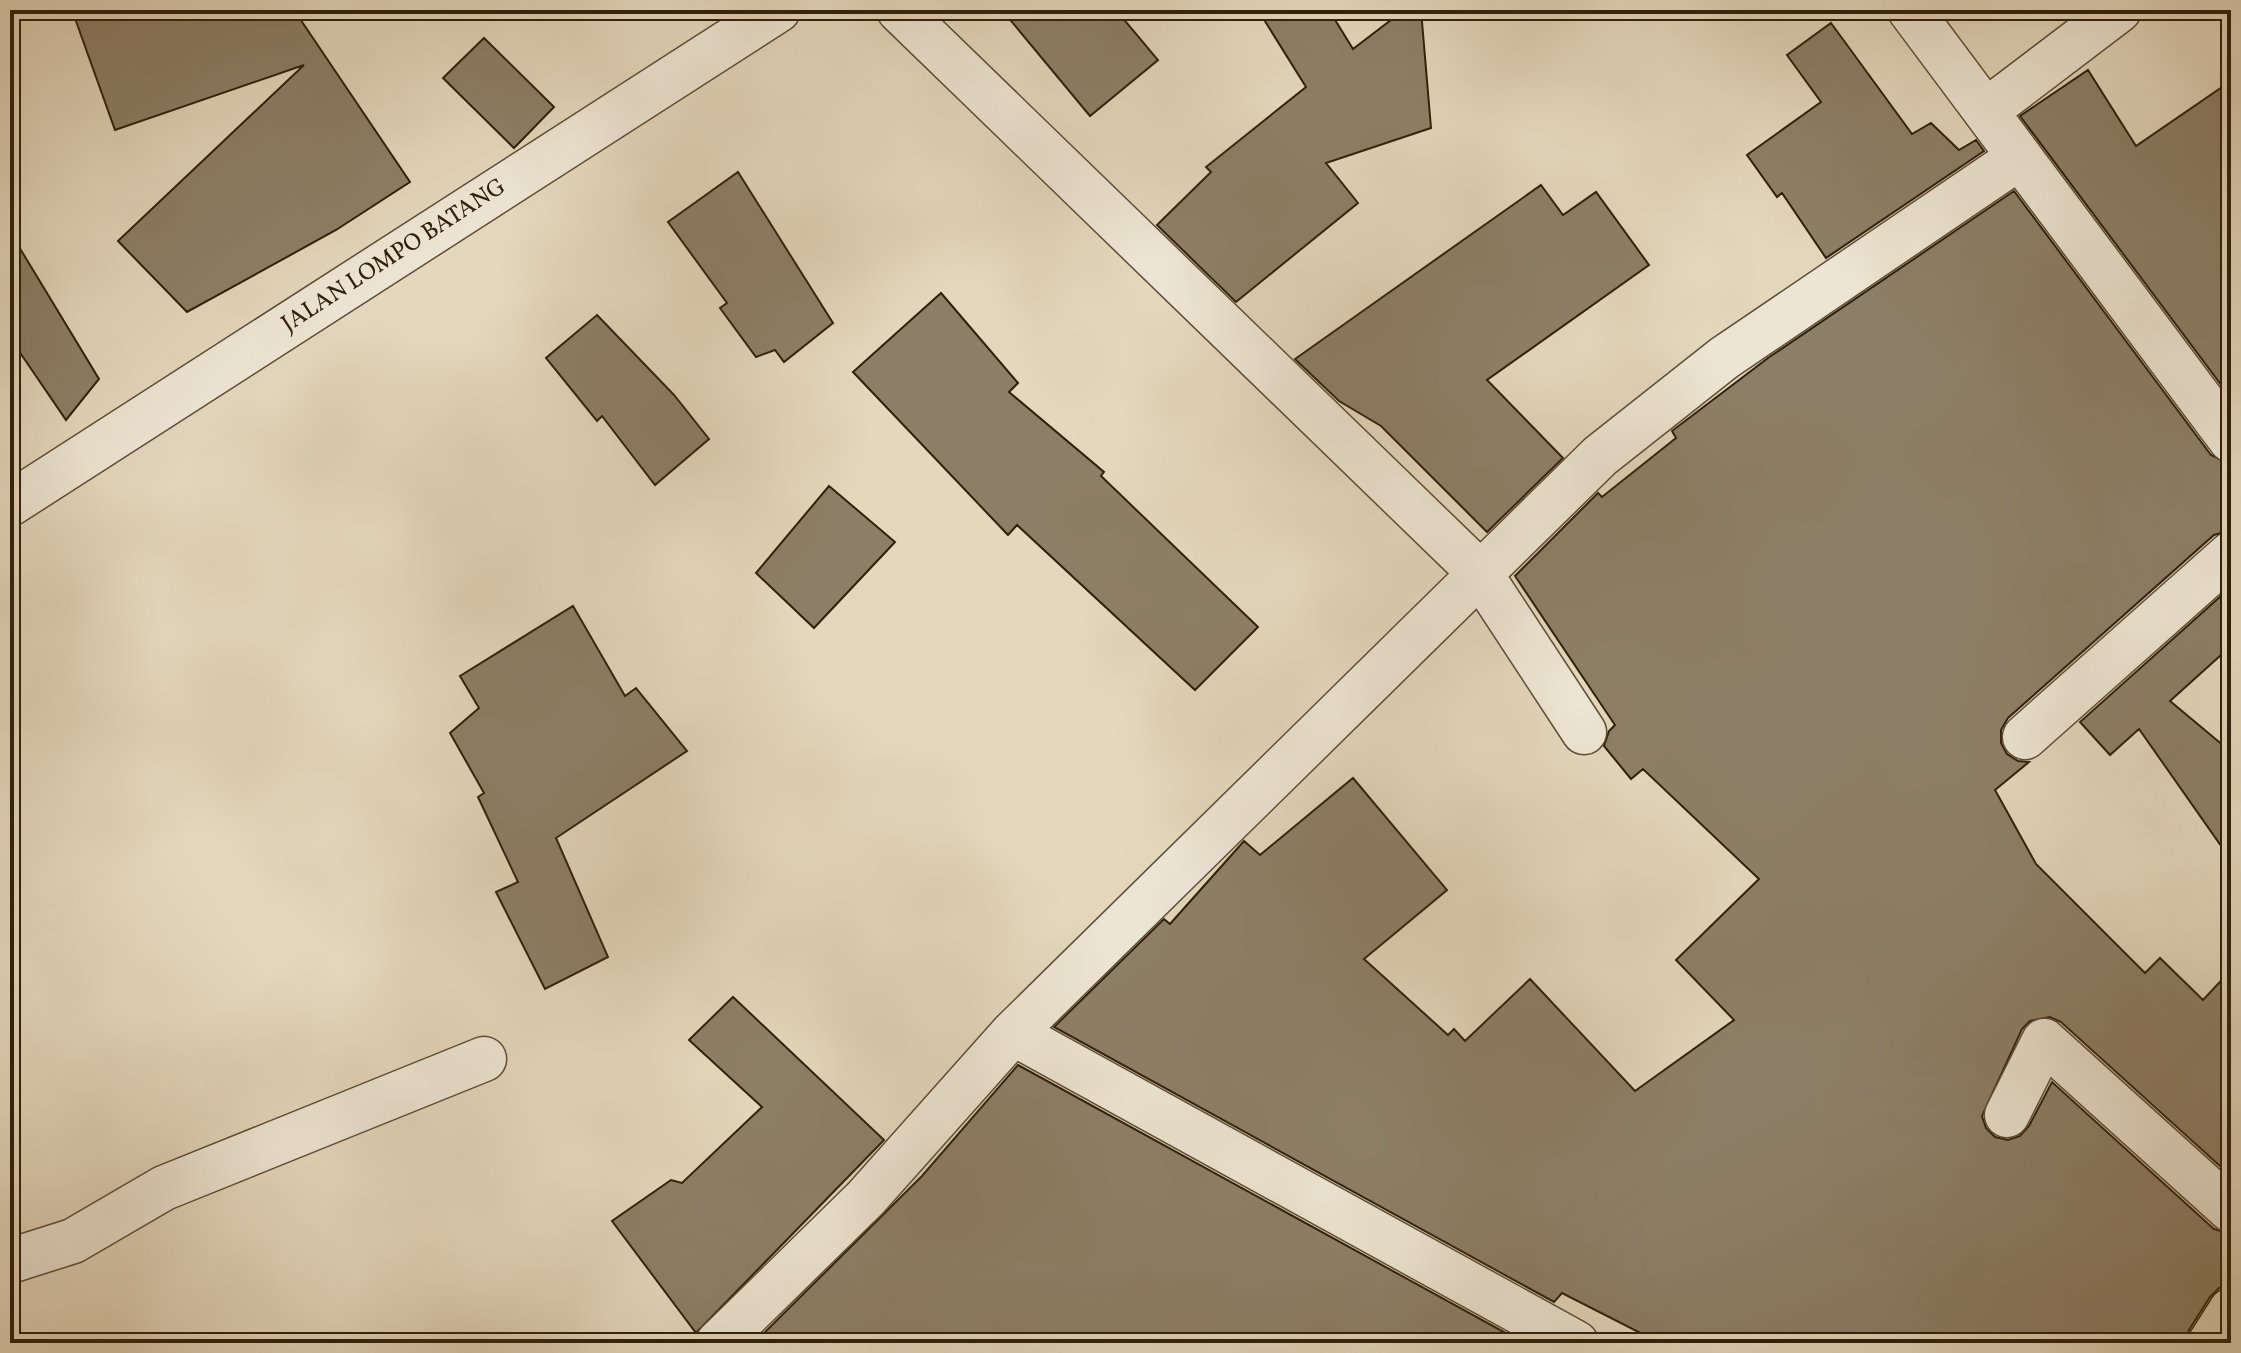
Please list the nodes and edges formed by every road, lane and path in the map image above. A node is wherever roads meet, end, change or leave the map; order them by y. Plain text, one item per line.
1 (778, 10) edge
2 (899, 10) edge
3 (1910, 10) edge
4 (2119, 10) edge
5 (1986, 111) junction
6 (2020, 157) junction
7 (2230, 436) edge
8 (10, 504) edge
9 (2231, 554) edge
10 (1479, 572) junction
11 (1584, 732) dead end
12 (2025, 737) dead end
13 (1013, 1033) junction
14 (484, 1059) dead end
15 (2007, 1115) dead end
16 (2231, 1210) edge
17 (10, 1261) edge
18 (2231, 1310) edge
19 (718, 1343) edge
20 (1576, 1343) edge
21 (2210, 1343) edge

1 - 8 street, JALAN LOMPO BATANG
2 - 10 street
3 - 5 street
4 - 5 street
5 - 6 street
6 - 7 street
6 - 10 street
9 - 12 street
10 - 11 street
10 - 13 street
13 - 19 street
13 - 20 street
14 - 17 street
15 - 16 street
18 - 21 highway

